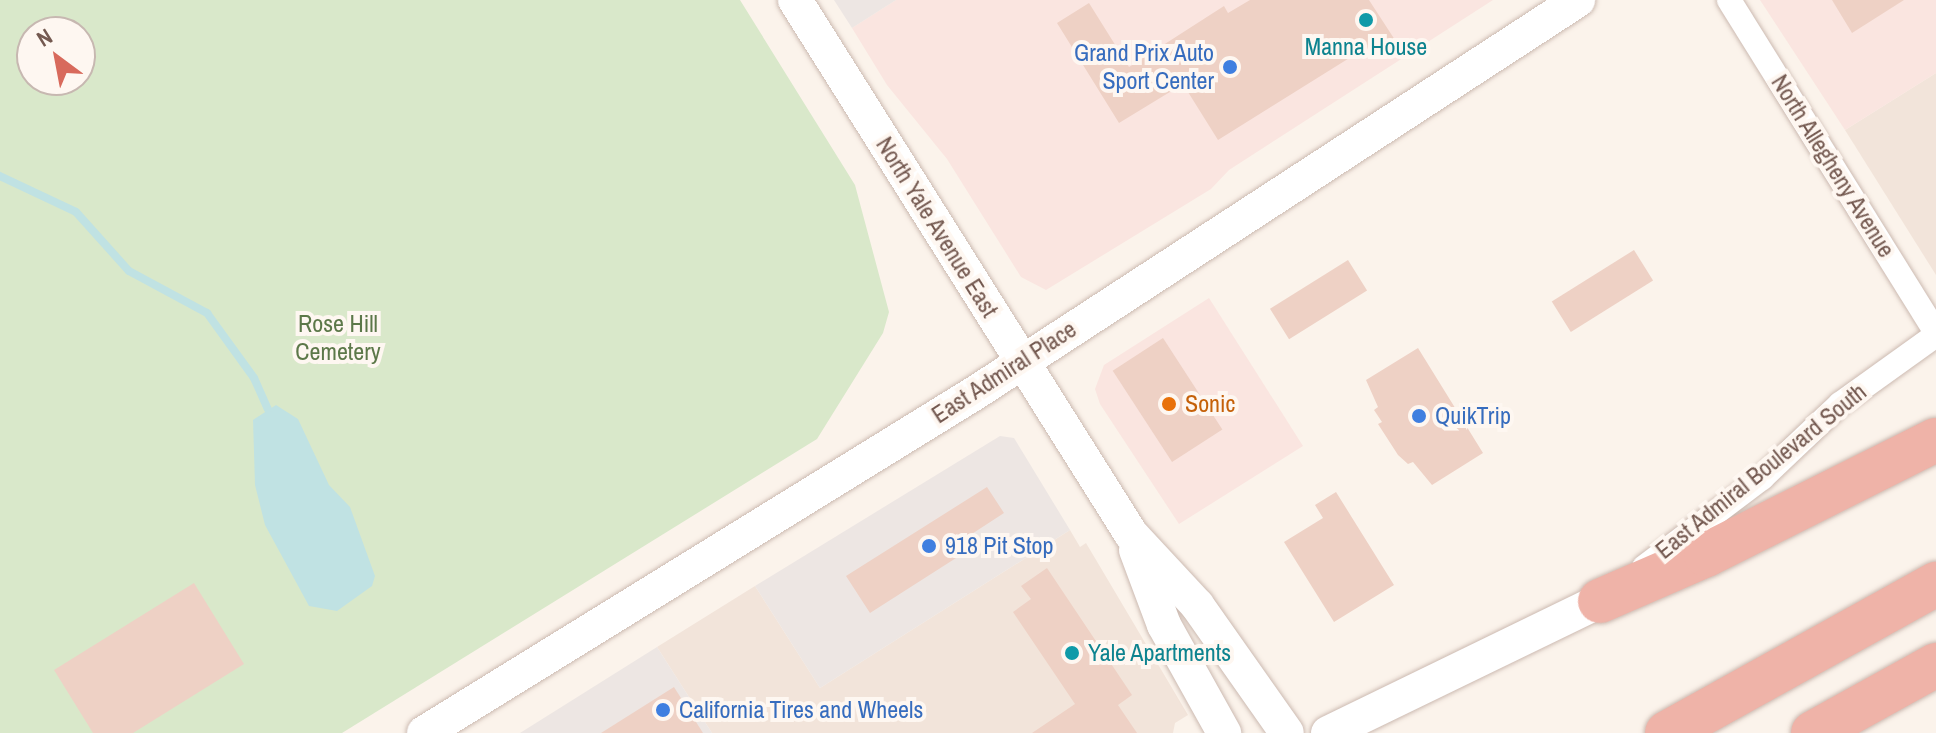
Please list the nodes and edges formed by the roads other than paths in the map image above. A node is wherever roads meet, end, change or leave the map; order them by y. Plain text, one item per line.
1 (795, 0) edge
2 (1578, 0) edge
3 (1729, 0) edge
4 (1936, 334) edge
5 (1020, 362) junction
6 (1936, 440) edge
7 (1131, 534) junction
8 (1936, 584) edge
9 (1600, 601) junction
10 (1936, 665) edge
11 (424, 733) edge
12 (1224, 733) edge
13 (1287, 733) edge
14 (1328, 733) edge
15 (1667, 733) edge
16 (1813, 733) edge

1 - 5 main road, North Yale Avenue East
2 - 5 main road, East Admiral Place
3 - 4 street, North Allegheny Avenue
4 - 9 street, East Admiral Boulevard South
5 - 7 main road, North Yale Avenue East
5 - 11 main road, East Admiral Place
6 - 9 highway
7 - 12 main road
7 - 13 main road
8 - 15 highway
9 - 14 main road, East Admiral Boulevard South
10 - 16 highway

